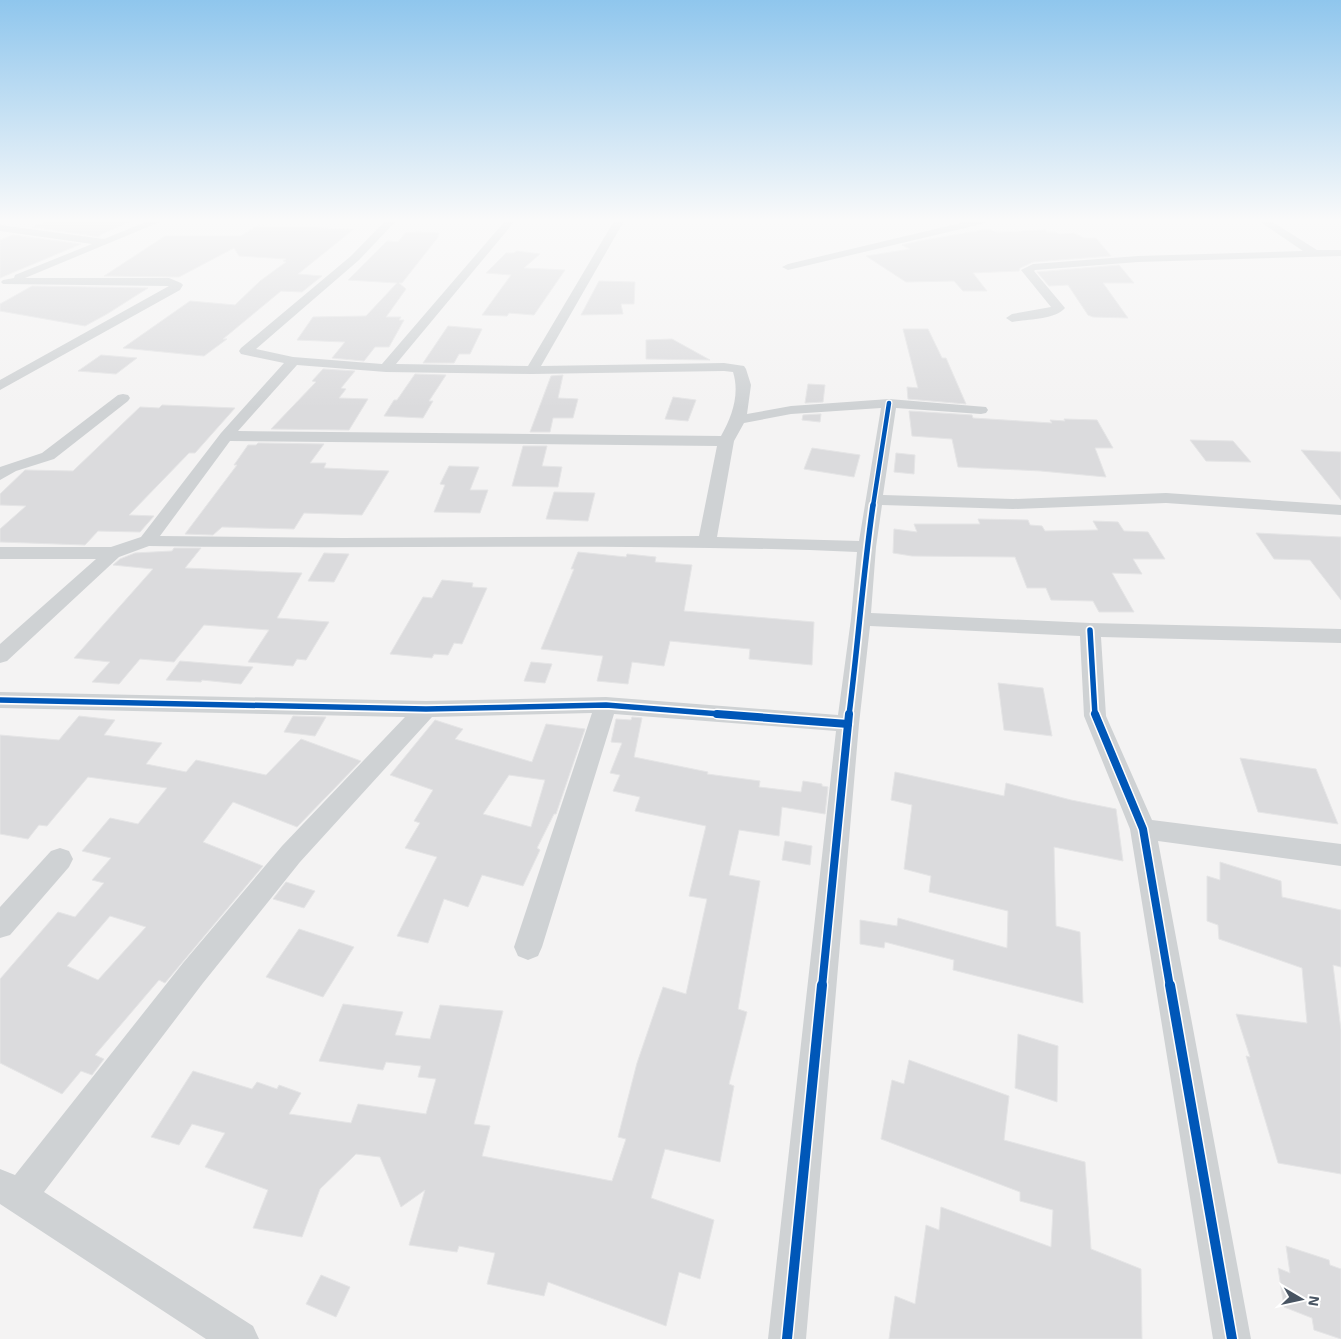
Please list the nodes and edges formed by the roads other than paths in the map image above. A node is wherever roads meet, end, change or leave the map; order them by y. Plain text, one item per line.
1 (173, 283) edge
2 (325, 283) edge
3 (457, 283) edge
4 (583, 283) edge
5 (1038, 283) edge
6 (1012, 318) dead end
7 (293, 361) junction
8 (386, 368) junction
9 (532, 370) junction
10 (0, 386) edge
11 (124, 398) dead end
12 (889, 403) junction
13 (981, 410) dead end
14 (738, 420) junction
15 (226, 436) junction
16 (726, 441) junction
17 (0, 475) edge
18 (875, 500) junction
19 (1341, 510) edge
20 (147, 541) junction
21 (707, 543) junction
22 (867, 547) junction
23 (0, 553) edge
24 (112, 553) junction
25 (861, 619) junction
26 (1090, 630) junction
27 (1341, 636) edge
28 (0, 656) edge
29 (0, 700) edge
30 (606, 705) junction
31 (426, 709) junction
32 (848, 724) junction
33 (1142, 829) junction
34 (1341, 855) edge
35 (60, 859) dead end
36 (0, 926) edge
37 (528, 947) dead end
38 (10, 1191) edge
39 (240, 1339) edge
40 (787, 1339) edge
41 (1232, 1339) edge

1 - 10 street
2 - 7 street
3 - 8 street
4 - 9 street
5 - 6 street
7 - 8 street
7 - 15 street
8 - 9 street
9 - 14 street
11 - 17 street
12 - 13 street
12 - 14 street
12 - 18 street
14 - 16 street
15 - 16 street
15 - 20 street
16 - 21 street
18 - 19 street
18 - 22 street
20 - 21 street
20 - 24 street
21 - 22 street
22 - 25 street
23 - 24 street
24 - 28 street
25 - 26 street
25 - 32 street
26 - 27 street
26 - 33 street
29 - 31 street
30 - 31 street
30 - 32 street
30 - 37 street
31 - 38 street
32 - 40 street
33 - 34 street
33 - 41 street
35 - 36 street
38 - 39 street

